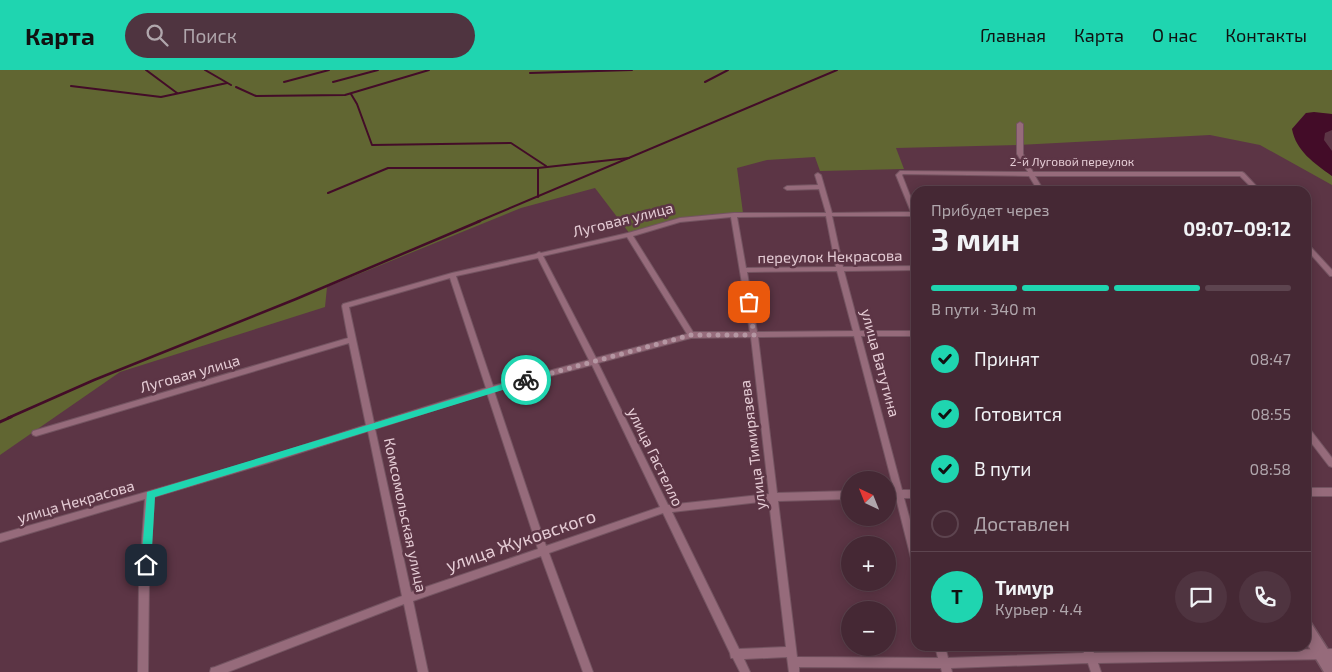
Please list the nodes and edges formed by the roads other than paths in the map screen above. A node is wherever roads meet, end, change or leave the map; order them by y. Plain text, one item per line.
1 (1020, 124) dead end
2 (1031, 174) junction
3 (818, 175) dead end
4 (1038, 186) edge
5 (1253, 186) edge
6 (821, 187) junction
7 (787, 188) dead end
8 (911, 203) edge
9 (829, 214) junction
10 (734, 215) junction
11 (911, 215) edge
12 (629, 235) junction
13 (1311, 251) edge
14 (539, 254) junction
15 (911, 268) edge
16 (840, 269) junction
17 (743, 270) junction
18 (1332, 274) edge
19 (452, 275) junction
20 (344, 306) joint
21 (856, 332) junction
22 (911, 333) edge
23 (691, 335) junction
24 (754, 335) junction
25 (352, 340) junction
26 (594, 362) junction
27 (488, 390) junction
28 (372, 428) junction
29 (36, 434) dead end
30 (1311, 437) edge
31 (1332, 464) edge
32 (1311, 492) edge
33 (1332, 492) edge
34 (899, 494) junction
35 (911, 494) edge
36 (150, 495) junction
37 (841, 495) edge
38 (773, 497) junction
39 (664, 509) junction
40 (0, 538) edge
41 (911, 539) edge
42 (543, 550) junction
43 (408, 598) junction
44 (1311, 634) edge
45 (941, 651) edge
46 (1088, 651) edge
47 (735, 654) junction
48 (1327, 654) edge
49 (1090, 658) junction
50 (793, 662) edge
51 (946, 667) edge
52 (1332, 670) edge
53 (144, 672) edge
54 (214, 672) edge
55 (423, 672) edge
56 (588, 672) edge
57 (745, 672) edge
58 (1096, 672) edge

1 - 2 street
2 - 4 street
2 - 5 street, 2-й Луговой переулок
2 - 8 street, 2-й Луговой переулок
3 - 6 street, улица Ватутина
6 - 7 street
6 - 9 street, улица Ватутина
9 - 10 street, Луговая улица
9 - 11 street, Луговая улица
9 - 16 street, улица Ватутина
10 - 12 street, Луговая улица
10 - 17 street, улица Тимирязева
12 - 14 street, Луговая улица
12 - 23 street
13 - 18 street
14 - 19 street, Луговая улица
14 - 26 street, улица Гастелло
15 - 16 street, переулок Некрасова
16 - 17 street, переулок Некрасова
16 - 21 street, улица Ватутина
17 - 24 street, улица Тимирязева
19 - 20 street, Луговая улица
19 - 27 street
20 - 25 street, Комсомольская улица
21 - 22 street, улица Некрасова
21 - 24 street, улица Некрасова
21 - 34 street, улица Ватутина
23 - 24 street, улица Некрасова
23 - 26 street, улица Некрасова
24 - 38 street, улица Тимирязева
25 - 28 street, Комсомольская улица
25 - 29 street, Луговая улица
26 - 27 street, улица Некрасова
26 - 39 street, улица Гастелло
27 - 28 street, улица Некрасова
27 - 42 street
28 - 36 street, улица Некрасова
28 - 43 street, Комсомольская улица
30 - 31 street
32 - 33 street
34 - 35 street
34 - 41 street, улица Ватутина
36 - 40 street, улица Некрасова
36 - 53 street
37 - 38 street, улица Жуковского
38 - 39 street, улица Жуковского
38 - 50 street, улица Тимирязева
39 - 42 street, улица Жуковского
39 - 47 street, улица Гастелло
42 - 43 street, улица Жуковского
42 - 56 street
43 - 54 street, улица Жуковского
43 - 55 street, Комсомольская улица
44 - 48 street
45 - 51 street
46 - 49 street
47 - 50 street
47 - 57 street, улица Гастелло
48 - 49 street
48 - 52 street
49 - 51 street
49 - 58 street
50 - 51 street

